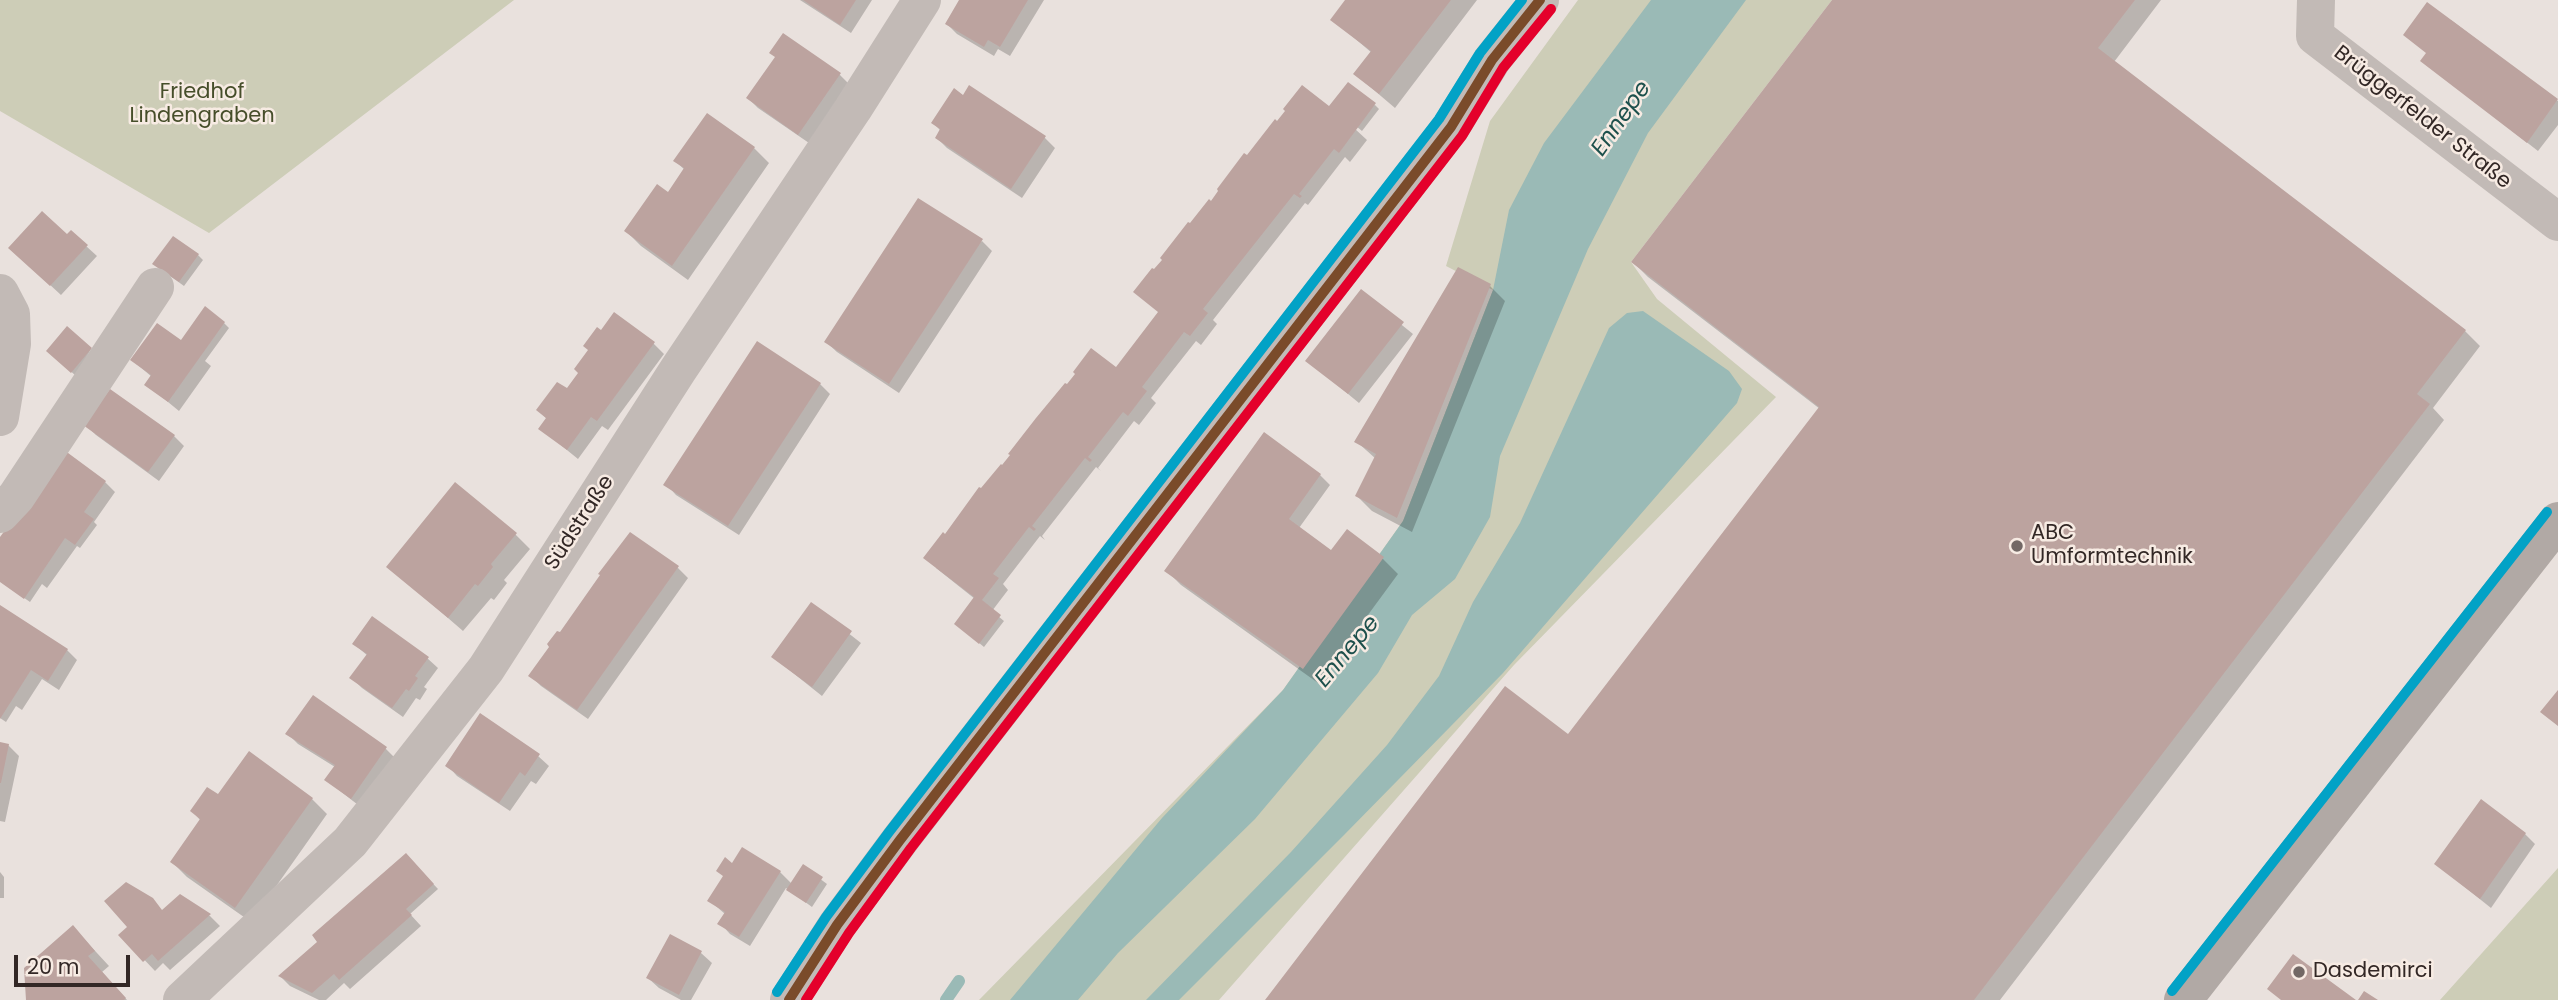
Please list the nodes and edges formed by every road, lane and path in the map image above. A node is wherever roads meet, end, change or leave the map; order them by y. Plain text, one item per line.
1 (922, 0) edge
2 (1540, 0) edge
3 (2316, 0) edge
4 (2558, 222) edge
5 (155, 287) dead end
6 (0, 293) edge
7 (0, 417) edge
8 (0, 514) edge
9 (2558, 521) edge
10 (182, 1000) edge
11 (789, 1000) edge
12 (2183, 1000) edge

1 - 10 street, Südstraße
2 - 11 street
3 - 4 street, Brüggerfelder Straße
5 - 8 street
6 - 7 street
9 - 12 main road

